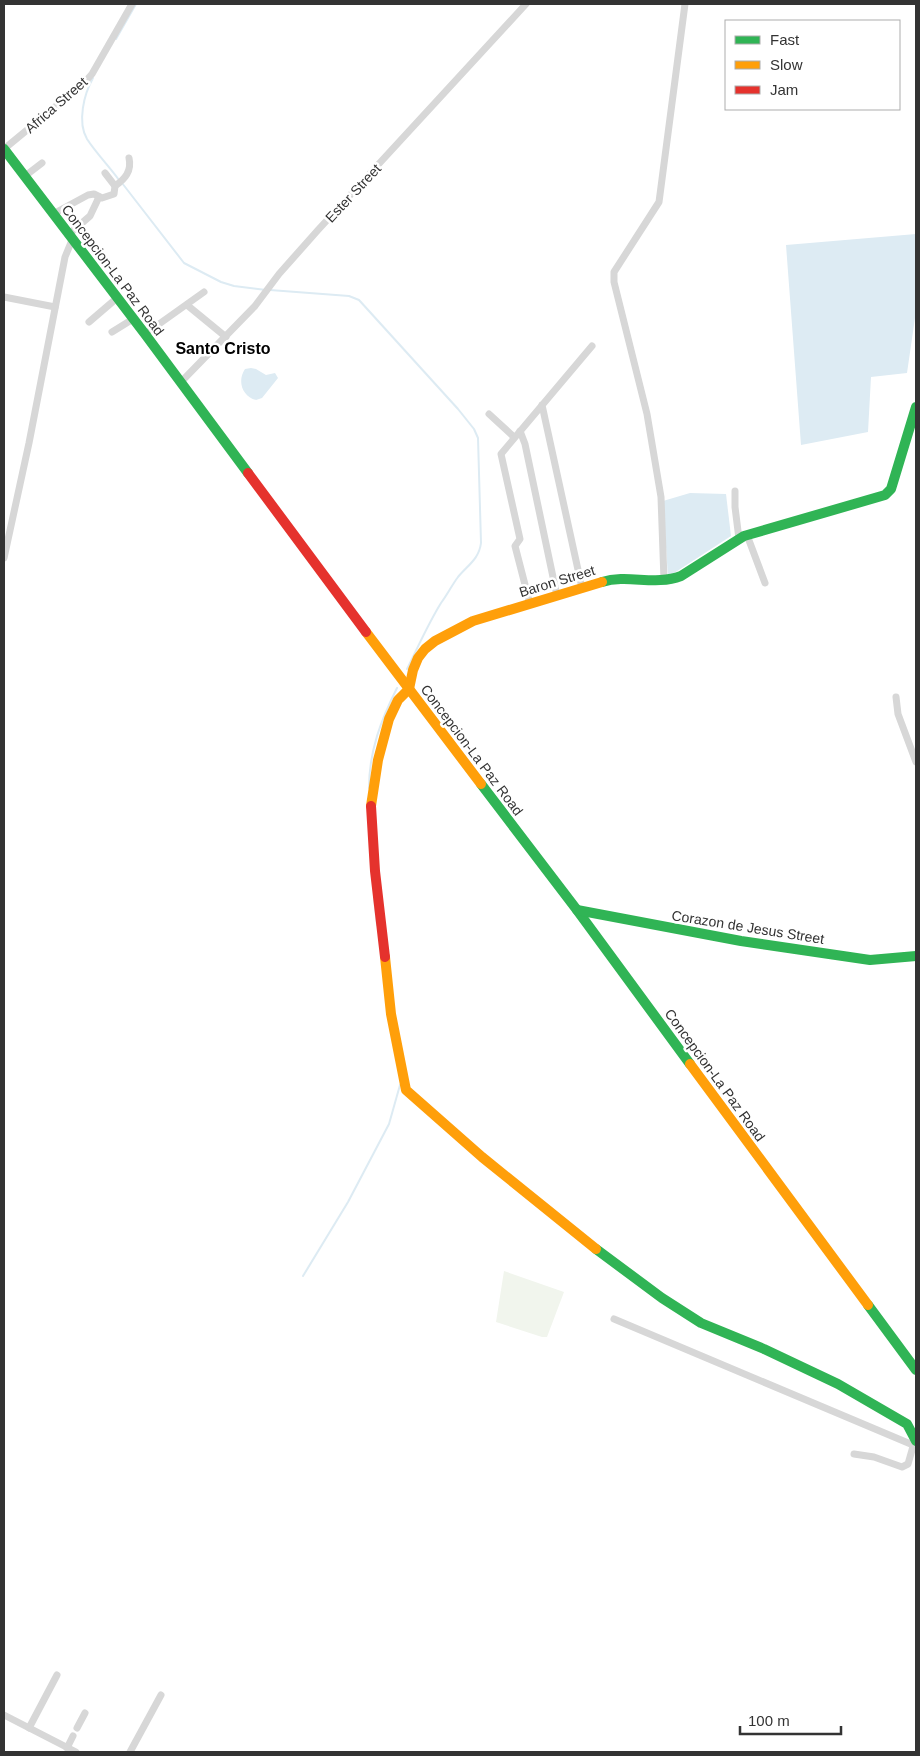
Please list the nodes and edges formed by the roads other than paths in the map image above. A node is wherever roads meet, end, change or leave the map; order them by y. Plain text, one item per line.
1 (132, 4) edge
2 (526, 4) edge
3 (685, 4) edge
4 (4, 149) edge
5 (129, 158) dead end
6 (42, 163) dead end
7 (105, 173) dead end
8 (25, 176) junction
9 (118, 183) junction
10 (99, 197) junction
11 (53, 214) junction
12 (70, 238) junction
13 (204, 292) dead end
14 (4, 297) edge
15 (117, 298) junction
16 (187, 305) junction
17 (55, 307) junction
18 (133, 319) junction
19 (89, 322) dead end
20 (112, 332) dead end
21 (145, 334) junction
22 (226, 337) junction
23 (592, 346) dead end
24 (181, 382) junction
25 (542, 405) junction
26 (916, 407) edge
27 (489, 414) dead end
28 (520, 430) junction
29 (514, 437) junction
30 (735, 491) dead end
31 (743, 537) junction
32 (4, 558) edge
33 (664, 580) junction
34 (765, 583) dead end
35 (582, 588) junction
36 (557, 596) junction
37 (530, 604) junction
38 (409, 689) junction
39 (896, 697) dead end
40 (916, 762) edge
41 (577, 910) junction
42 (916, 956) edge
43 (614, 1319) dead end
44 (916, 1370) edge
45 (915, 1442) edge
46 (854, 1454) dead end
47 (57, 1675) dead end
48 (161, 1695) dead end
49 (85, 1713) dead end
50 (4, 1715) edge
51 (29, 1728) junction
52 (77, 1728) dead end
53 (73, 1736) dead end
54 (67, 1748) junction
55 (76, 1752) edge
56 (130, 1752) edge

1 - 4 street, Africa Street
2 - 22 street, Ester Street
3 - 33 street
4 - 8 street, Concepcion-La Paz Road
5 - 9 street
6 - 8 street
7 - 9 street
8 - 11 street, Concepcion-La Paz Road
9 - 10 street
10 - 11 street
10 - 12 street
11 - 12 street, Concepcion-La Paz Road
12 - 15 street, Concepcion-La Paz Road
12 - 17 street
13 - 16 street
14 - 17 street
15 - 18 street, Concepcion-La Paz Road
15 - 19 street
16 - 21 street
16 - 22 street
17 - 32 street
18 - 20 street
18 - 21 street, Concepcion-La Paz Road
21 - 24 street, Concepcion-La Paz Road
22 - 24 street, Ester Street
23 - 25 street
24 - 38 street, Concepcion-La Paz Road
25 - 28 street
25 - 35 street
26 - 31 street, Baron Street
27 - 29 street
28 - 29 street
28 - 36 street
29 - 37 street
30 - 31 street
31 - 33 street, Baron Street
31 - 34 street
33 - 35 street, Baron Street
35 - 36 street, Baron Street
36 - 37 street, Baron Street
37 - 38 street, Baron Street
38 - 41 street, Concepcion-La Paz Road
38 - 45 street
39 - 40 street
41 - 42 street, Corazon de Jesus Street
41 - 44 street, Concepcion-La Paz Road
43 - 45 street
45 - 46 street
47 - 51 street
48 - 56 street
49 - 52 street
50 - 51 street
51 - 54 street
53 - 54 street
54 - 55 street

